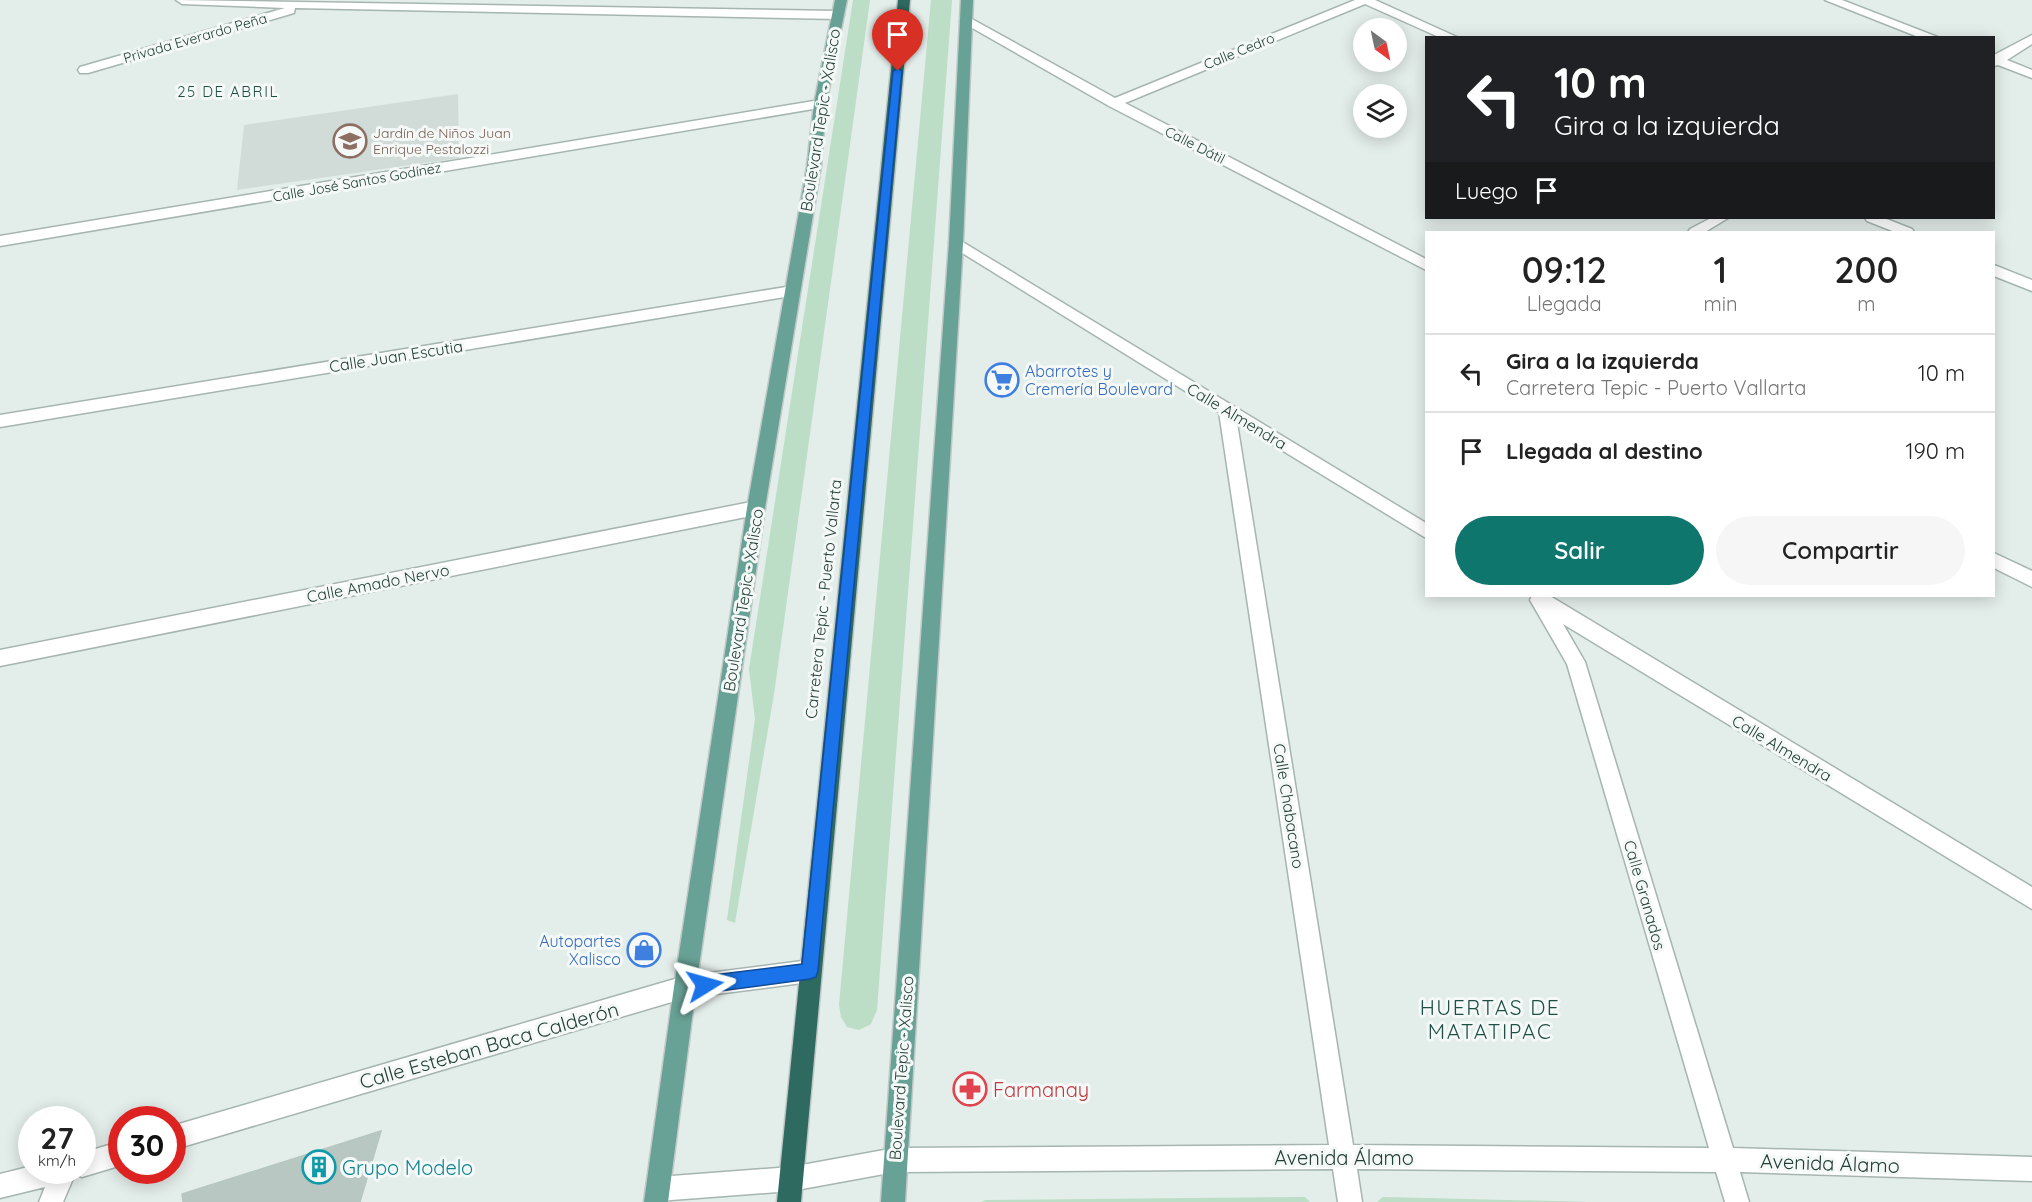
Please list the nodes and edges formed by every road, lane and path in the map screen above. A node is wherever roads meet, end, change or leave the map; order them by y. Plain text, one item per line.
1 (183, 0) edge
2 (904, 0) edge
3 (967, 0) edge
4 (1365, 0) edge
5 (1831, 0) edge
6 (305, 5) junction
7 (839, 7) edge
8 (966, 21) junction
9 (1448, 36) edge
10 (1929, 36) edge
11 (2032, 39) edge
12 (1995, 59) edge
13 (1995, 60) edge
14 (84, 70) dead end
15 (2032, 74) edge
16 (1114, 103) junction
17 (820, 104) junction
18 (1719, 219) edge
19 (1874, 219) edge
20 (1697, 231) edge
21 (1904, 231) edge
22 (0, 241) edge
23 (956, 243) junction
24 (1425, 264) edge
25 (1995, 270) edge
26 (2032, 286) edge
27 (792, 291) junction
28 (1227, 410) junction
29 (0, 421) edge
30 (756, 508) junction
31 (1425, 530) edge
32 (1995, 561) edge
33 (2032, 580) edge
34 (1537, 597) edge
35 (0, 658) edge
36 (2032, 900) edge
37 (810, 971) junction
38 (685, 987) junction
39 (186, 1134) edge
40 (1345, 1157) junction
41 (895, 1160) junction
42 (1723, 1160) junction
43 (2032, 1169) edge
44 (18, 1182) edge
45 (58, 1184) edge
46 (0, 1186) edge
47 (790, 1191) edge
48 (657, 1196) edge
49 (51, 1202) edge
50 (892, 1202) edge
51 (1350, 1202) edge
52 (1737, 1202) edge

1 - 6 street
2 - 37 highway, Carretera Tepic - Puerto Vallarta
3 - 8 main road, Boulevard Tepic - Xalisco
4 - 9 street
4 - 16 street, Calle Cedro
5 - 10 street
6 - 7 street
6 - 14 street, Privada Everardo Peña
7 - 17 main road, Boulevard Tepic - Xalisco
8 - 16 street, Calle Dátil
8 - 23 main road, Boulevard Tepic - Xalisco
11 - 12 street
13 - 15 street
16 - 24 street, Calle Dátil
17 - 22 street, Calle José Santos Godínez
17 - 27 main road, Boulevard Tepic - Xalisco
18 - 20 street
19 - 21 street
23 - 28 street, Calle Almendra
23 - 41 main road, Boulevard Tepic - Xalisco
25 - 26 street
27 - 29 street, Calle Juan Escutia
27 - 30 main road, Boulevard Tepic - Xalisco
28 - 31 street, Calle Almendra
28 - 40 street, Calle Chabacano
30 - 35 street, Calle Amado Nervo
30 - 38 main road, Boulevard Tepic - Xalisco
32 - 33 street
34 - 36 street, Calle Almendra
34 - 42 street, Calle Granados
37 - 38 street, Calle Esteban Baca Calderón
37 - 47 highway, Carretera Tepic - Puerto Vallarta
38 - 39 street, Calle Esteban Baca Calderón
38 - 48 main road, Boulevard Tepic - Xalisco
40 - 41 street, Avenida Álamo
40 - 42 street, Avenida Álamo
40 - 51 street, Calle Chabacano
41 - 47 street, Avenida Álamo
41 - 50 main road, Boulevard Tepic - Xalisco
42 - 43 street, Avenida Álamo
42 - 52 street, Calle Granados
44 - 46 street
45 - 49 street
47 - 48 street, Avenida Álamo

